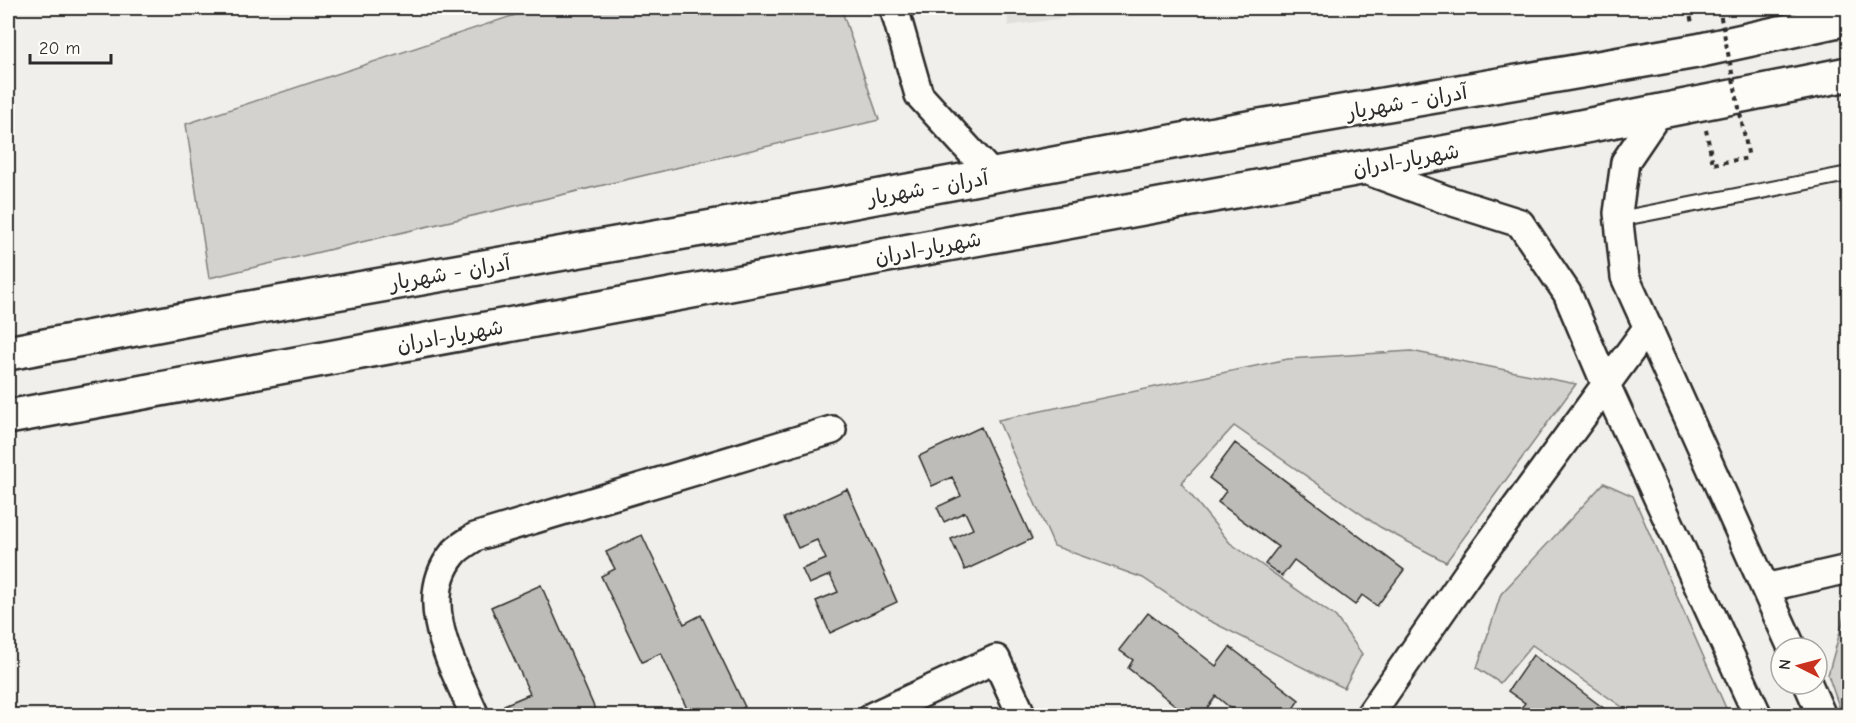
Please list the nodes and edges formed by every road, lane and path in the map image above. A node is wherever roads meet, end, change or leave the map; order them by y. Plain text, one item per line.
1 (894, 8) edge
2 (1719, 8) edge
3 (1848, 18) edge
4 (1848, 74) edge
5 (1659, 112) junction
6 (1713, 164) dead end
7 (1360, 168) junction
8 (1848, 174) edge
9 (993, 176) junction
10 (1619, 219) junction
11 (1648, 327) junction
12 (8, 353) edge
13 (1606, 385) junction
14 (8, 417) edge
15 (832, 430) dead end
16 (1848, 569) edge
17 (1765, 588) junction
18 (1787, 636) edge
19 (1813, 696) edge
20 (475, 716) edge
21 (873, 716) edge
22 (1022, 716) edge
23 (1369, 716) edge
24 (1758, 716) edge
25 (1821, 716) edge

1 - 9 street
2 - 6 path, bridge
3 - 9 main road, آدران - شهریار
4 - 5 main road, شهریار-ادران
5 - 7 main road, شهریار-ادران
5 - 10 street
7 - 13 street
7 - 14 main road, شهریار-ادران
8 - 10 lane
9 - 12 main road, آدران - شهریار
10 - 11 street
11 - 13 street
11 - 17 street
13 - 23 street
13 - 24 street
15 - 20 street
16 - 17 street
17 - 18 street
19 - 25 street
21 - 22 street

